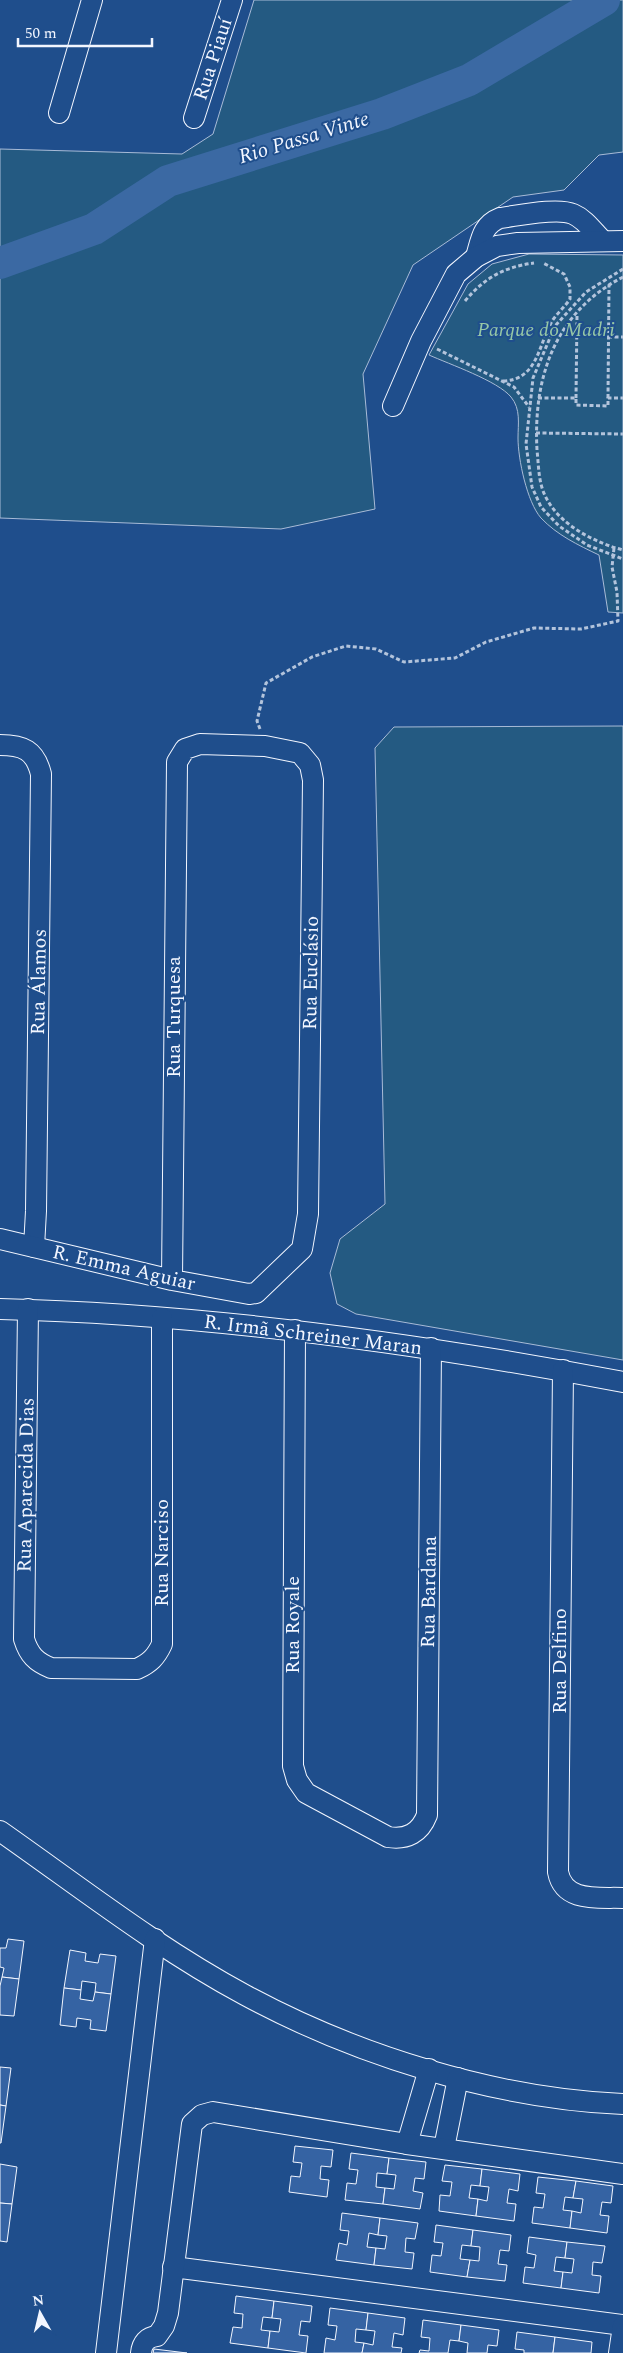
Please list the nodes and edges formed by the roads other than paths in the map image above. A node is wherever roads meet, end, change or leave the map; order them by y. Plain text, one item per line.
1 (92, 0) edge
2 (232, 0) edge
3 (59, 113) dead end
4 (194, 118) dead end
5 (602, 240) junction
6 (623, 241) edge
7 (476, 257) junction
8 (393, 406) dead end
9 (0, 745) edge
10 (180, 755) joint
11 (0, 1239) edge
12 (34, 1247) junction
13 (172, 1280) junction
14 (249, 1294) joint
15 (0, 1309) edge
16 (28, 1309) junction
17 (162, 1318) junction
18 (295, 1330) junction
19 (431, 1348) junction
20 (562, 1370) junction
21 (623, 1382) edge
22 (33, 1658) joint
23 (0, 1831) edge
24 (417, 1832) joint
25 (623, 1898) edge
26 (155, 1939) junction
27 (429, 2069) junction
28 (458, 2078) junction
29 (623, 2104) edge
30 (407, 2144) junction
31 (444, 2148) junction
32 (623, 2174) edge
33 (173, 2267) junction
34 (623, 2326) edge
35 (106, 2353) edge
36 (141, 2353) edge
37 (619, 2353) edge

1 - 3 street
2 - 4 street, Rua Piauí
5 - 6 street
5 - 7 street
5 - 7 street
7 - 8 street
9 - 12 street, Rua Álamos
10 - 13 street, Rua Turquesa
10 - 14 street, Rua Euclásio
11 - 12 street, R. Emma Aguiar
12 - 13 street, R. Emma Aguiar
13 - 14 street, R. Emma Aguiar
15 - 16 street, R. Irmã Schreiner Maran
16 - 17 street, R. Irmã Schreiner Maran
16 - 22 street, Rua Aparecida Dias
17 - 18 street, R. Irmã Schreiner Maran
17 - 22 street, Rua Narciso
18 - 19 street, R. Irmã Schreiner Maran
18 - 24 street, Rua Royale
19 - 20 street, R. Irmã Schreiner Maran
19 - 24 street, Rua Bardana
20 - 21 street, R. Irmã Schreiner Maran
20 - 25 street, Rua Delfino
23 - 26 street
26 - 27 street
26 - 35 street
27 - 28 street
27 - 30 street
28 - 29 street
28 - 31 street
30 - 31 street
30 - 33 street
31 - 32 street
33 - 34 street
33 - 36 street
34 - 37 street

